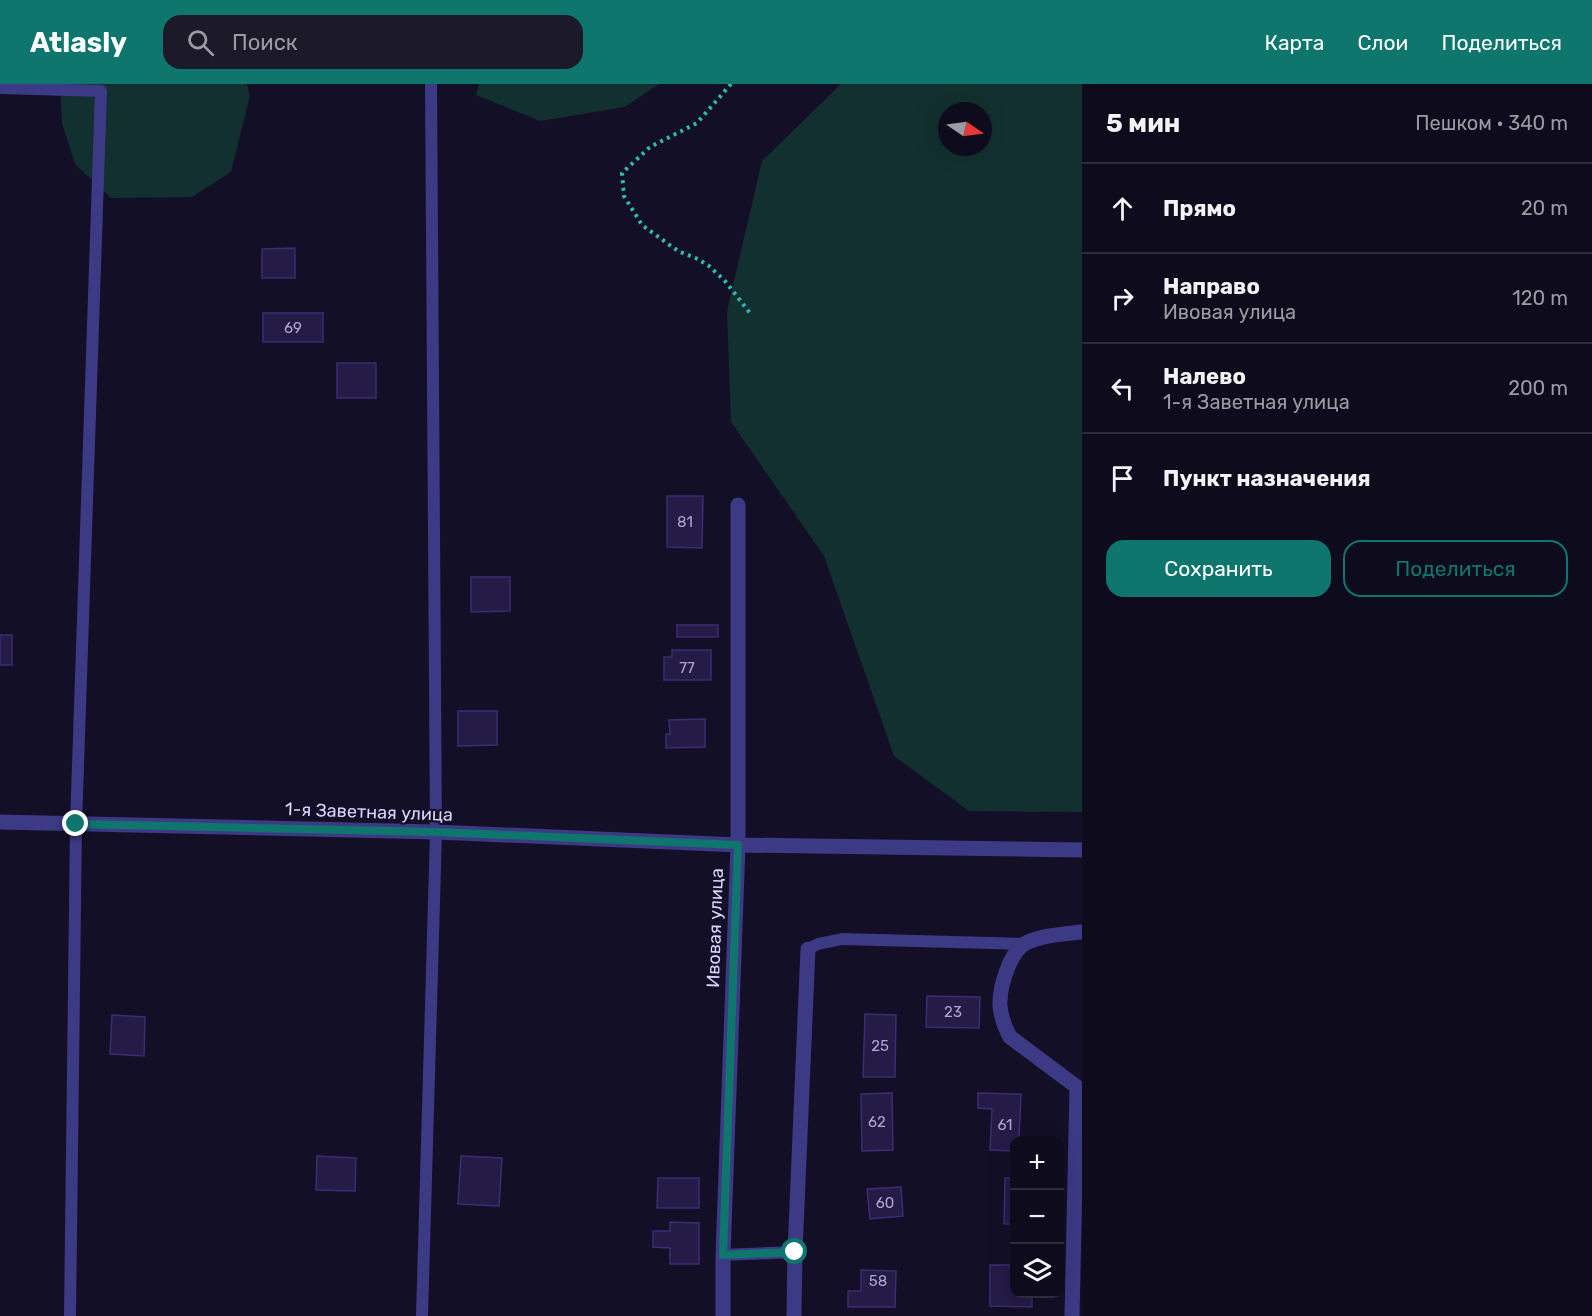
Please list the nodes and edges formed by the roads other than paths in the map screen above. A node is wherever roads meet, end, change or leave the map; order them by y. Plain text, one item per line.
1 (2, 84) edge
2 (431, 84) edge
3 (738, 505) dead end
4 (0, 822) edge
5 (76, 824) junction
6 (436, 832) junction
7 (738, 845) junction
8 (1082, 850) edge
9 (1082, 932) edge
10 (1024, 944) junction
11 (808, 949) joint
12 (795, 1252) junction
13 (723, 1255) junction
14 (70, 1316) edge
15 (422, 1316) edge
16 (723, 1316) edge
17 (794, 1316) edge
18 (1072, 1316) edge

1 - 5 lane
2 - 6 lane
3 - 7 street, Ивовая улица
4 - 5 street, 1-я Заветная улица
5 - 6 street, 1-я Заветная улица
5 - 14 lane
6 - 7 street, 1-я Заветная улица
6 - 15 lane
7 - 8 street, 1-я Заветная улица
7 - 13 street, Ивовая улица
9 - 10 street
10 - 11 lane
10 - 18 street
11 - 12 street
12 - 13 lane
12 - 17 street
13 - 16 street, Ивовая улица

